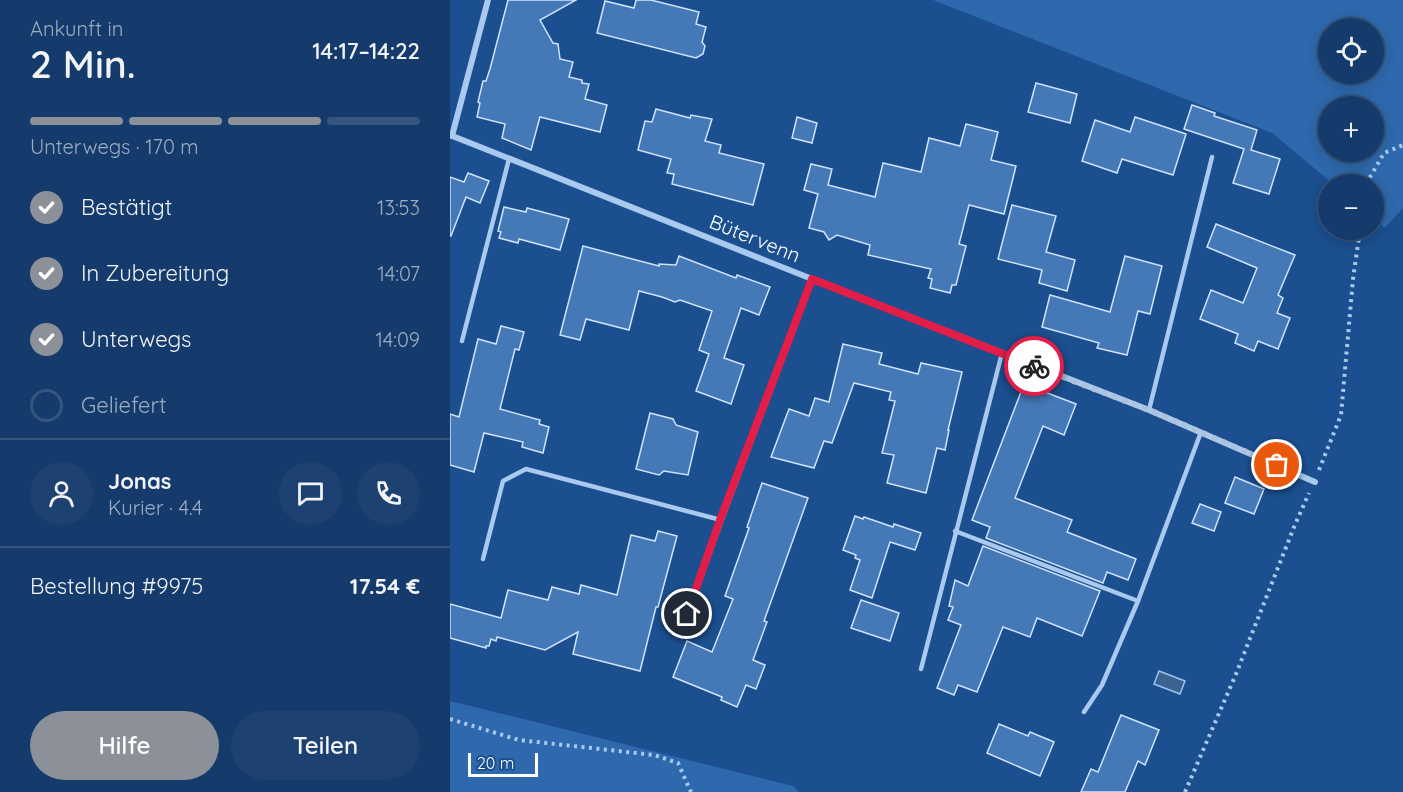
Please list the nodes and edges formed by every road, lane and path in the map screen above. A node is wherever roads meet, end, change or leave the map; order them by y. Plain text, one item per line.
1 (488, 0) edge
2 (451, 136) edge
3 (1403, 145) edge
4 (1212, 157) dead end
5 (510, 159) junction
6 (1372, 174) edge
7 (1359, 240) edge
8 (812, 279) junction
9 (462, 341) dead end
10 (1002, 353) junction
11 (1149, 410) junction
12 (1201, 432) junction
13 (1314, 482) junction
14 (720, 520) junction
15 (955, 531) junction
16 (483, 559) dead end
17 (1138, 601) junction
18 (687, 614) dead end
19 (921, 669) dead end
20 (1084, 712) dead end
21 (450, 719) edge
22 (691, 792) edge
23 (1185, 792) edge

1 - 2 street
2 - 5 street, Bütervenn
3 - 6 path
4 - 11 lane
5 - 8 street, Bütervenn
5 - 9 lane
7 - 13 path
8 - 10 street, Bütervenn
8 - 14 street
10 - 11 street, Bütervenn
10 - 15 lane
11 - 12 street, Bütervenn
12 - 13 street, Bütervenn
12 - 17 lane
13 - 23 path
14 - 16 lane
14 - 18 street
15 - 17 lane
15 - 19 lane
17 - 20 lane
21 - 22 path

